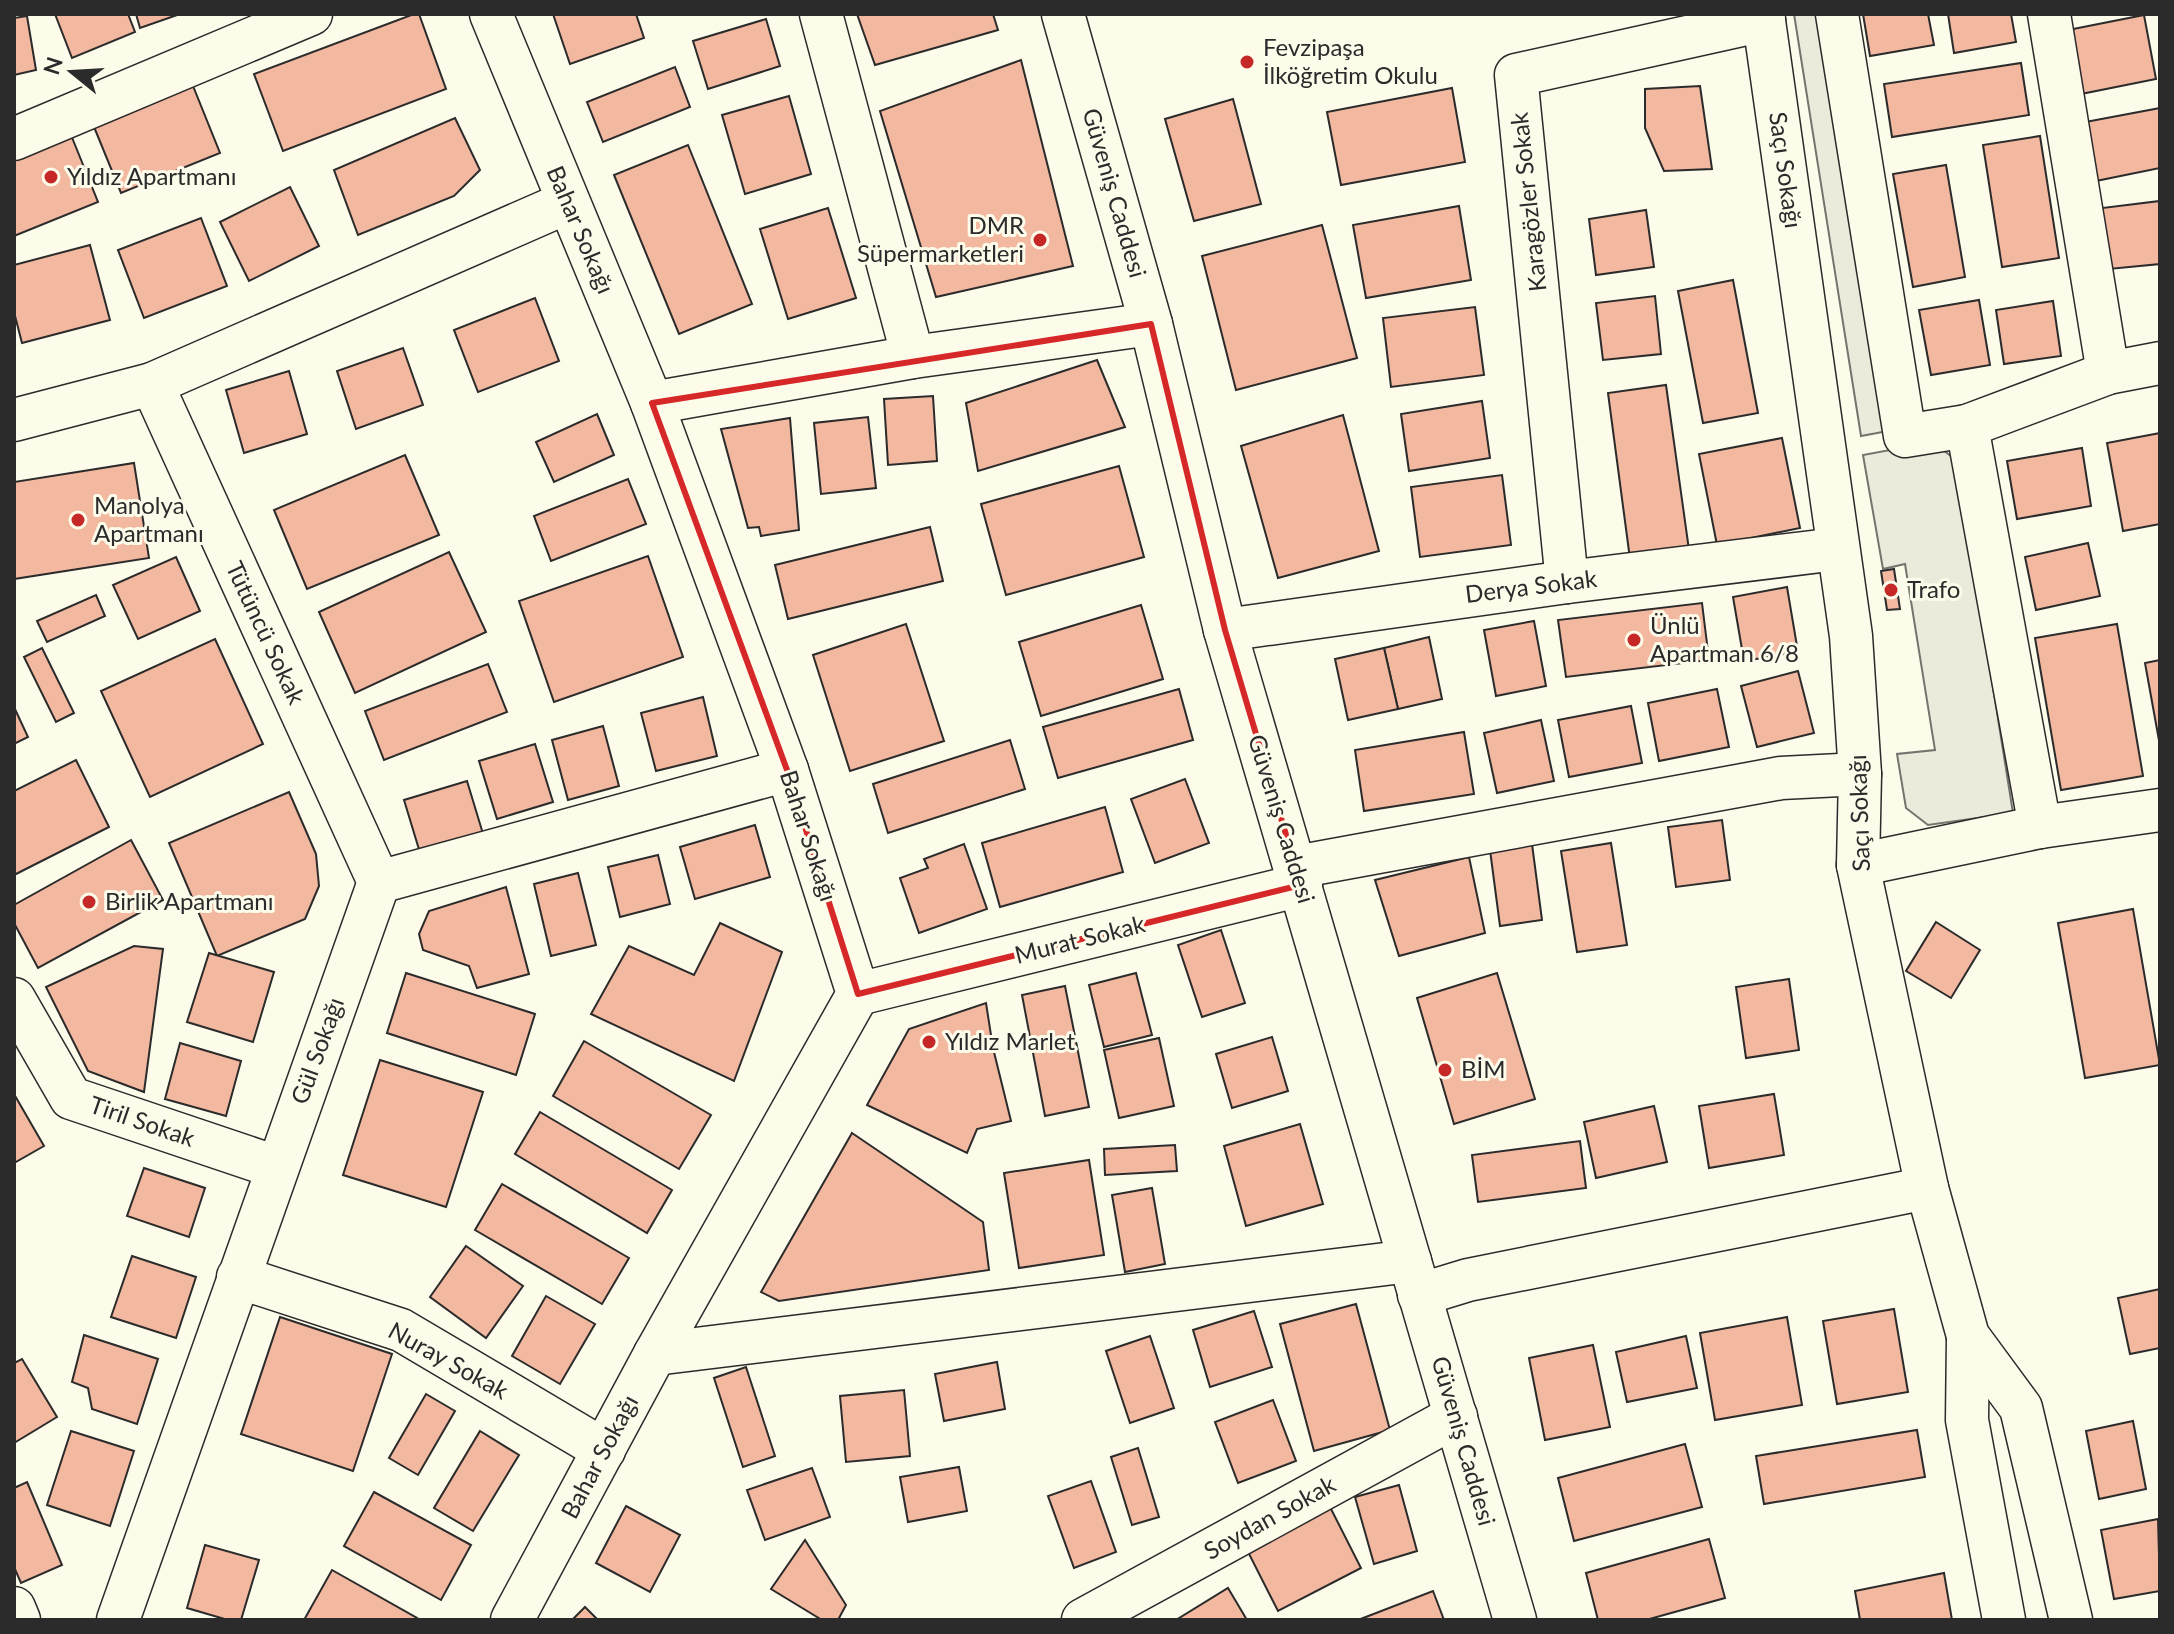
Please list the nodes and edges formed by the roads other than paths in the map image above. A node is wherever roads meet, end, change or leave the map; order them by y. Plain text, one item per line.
1 (311, 14) edge
2 (491, 14) edge
3 (821, 14) edge
4 (1063, 14) edge
5 (1837, 14) edge
6 (2049, 14) edge
7 (1763, 17) edge
8 (14, 139) edge
9 (568, 202) junction
10 (1151, 324) junction
11 (913, 357) junction
12 (2160, 363) edge
13 (2108, 373) junction
14 (152, 384) junction
15 (652, 403) junction
16 (14, 420) edge
17 (1967, 426) junction
18 (1837, 549) junction
19 (1567, 582) junction
20 (1225, 630) junction
21 (787, 770) junction
22 (1860, 774) junction
23 (2160, 810) edge
24 (2040, 827) junction
25 (1858, 865) junction
26 (1299, 876) junction
27 (379, 882) junction
28 (858, 994) junction
29 (14, 999) edge
30 (276, 1167) junction
31 (1927, 1188) junction
32 (238, 1277) junction
33 (1415, 1278) junction
34 (1968, 1336) junction
35 (655, 1354) junction
36 (1456, 1416) junction
37 (604, 1450) junction
38 (14, 1608) edge
39 (19, 1620) edge
40 (118, 1620) edge
41 (512, 1620) edge
42 (1083, 1620) edge
43 (1515, 1620) edge
44 (2004, 1620) edge
45 (2071, 1620) edge

1 - 8 street
2 - 9 street, Bahar Sokağı
3 - 11 street
4 - 10 street, Güveniş Caddesi
5 - 17 street
6 - 13 street
7 - 18 street, Saçı Sokağı
7 - 19 street, Karagözler Sokak
9 - 14 street
9 - 15 street, Bahar Sokağı
10 - 11 street
10 - 20 street, Güveniş Caddesi
11 - 15 street
12 - 13 street
13 - 17 street
14 - 16 street
14 - 27 street, Tütüncü Sokak
15 - 21 street, Bahar Sokağı
17 - 24 street
18 - 19 street, Derya Sokak
18 - 22 street, Saçı Sokağı
19 - 20 street, Derya Sokak
20 - 26 street, Güveniş Caddesi
21 - 27 street
21 - 28 street, Bahar Sokağı
22 - 25 street, Saçı Sokağı
22 - 26 street, Murat Sokak
23 - 24 street
24 - 25 street
25 - 31 street, Saçı Sokağı
26 - 28 street, Murat Sokak
26 - 33 street, Güveniş Caddesi
27 - 30 street, Gül Sokağı
28 - 35 street, Bahar Sokağı
29 - 30 street, Tiril Sokak
30 - 32 street, Gül Sokağı
31 - 33 street
31 - 34 street, Saçı Sokağı
32 - 37 street, Nuray Sokak
32 - 40 street, Gül Sokağı
33 - 35 street
33 - 36 street, Güveniş Caddesi
34 - 44 street
34 - 45 street
35 - 37 street, Bahar Sokağı
36 - 42 street, Soydan Sokak
36 - 43 street, Güveniş Caddesi
37 - 41 street, Bahar Sokağı
38 - 39 street

